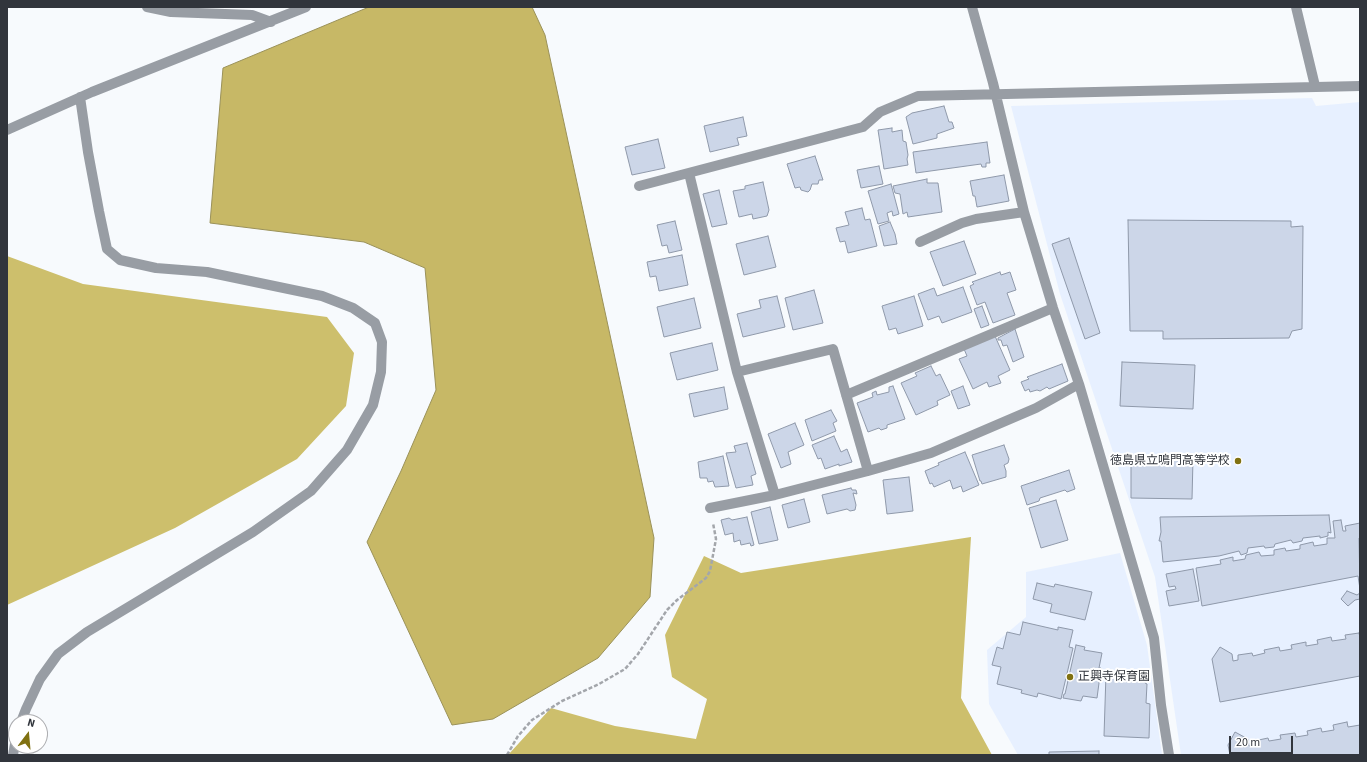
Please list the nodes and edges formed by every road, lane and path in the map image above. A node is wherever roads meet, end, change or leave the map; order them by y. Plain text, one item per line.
1 (147, 7) edge
2 (306, 7) edge
3 (972, 7) edge
4 (1296, 7) edge
5 (271, 22) junction
6 (1315, 86) junction
7 (1360, 86) edge
8 (995, 94) junction
9 (80, 97) junction
10 (7, 130) edge
11 (690, 173) junction
12 (639, 186) dead end
13 (1024, 212) junction
14 (920, 242) dead end
15 (1053, 308) junction
16 (737, 372) junction
17 (1079, 384) junction
18 (846, 396) junction
19 (868, 471) junction
20 (775, 495) junction
21 (710, 508) joint
22 (24, 714) edge
23 (507, 755) edge
24 (1169, 755) edge

1 - 5 street
2 - 5 street
3 - 8 street
4 - 6 street
5 - 9 street
6 - 7 street
6 - 8 street
8 - 11 street
8 - 13 street
9 - 10 street
9 - 22 street
11 - 12 street
11 - 16 street
13 - 14 street
13 - 15 street
15 - 17 street
15 - 18 street
16 - 18 street
16 - 20 street
17 - 19 street
17 - 24 street
18 - 19 street
19 - 20 street
20 - 21 street
21 - 23 path

